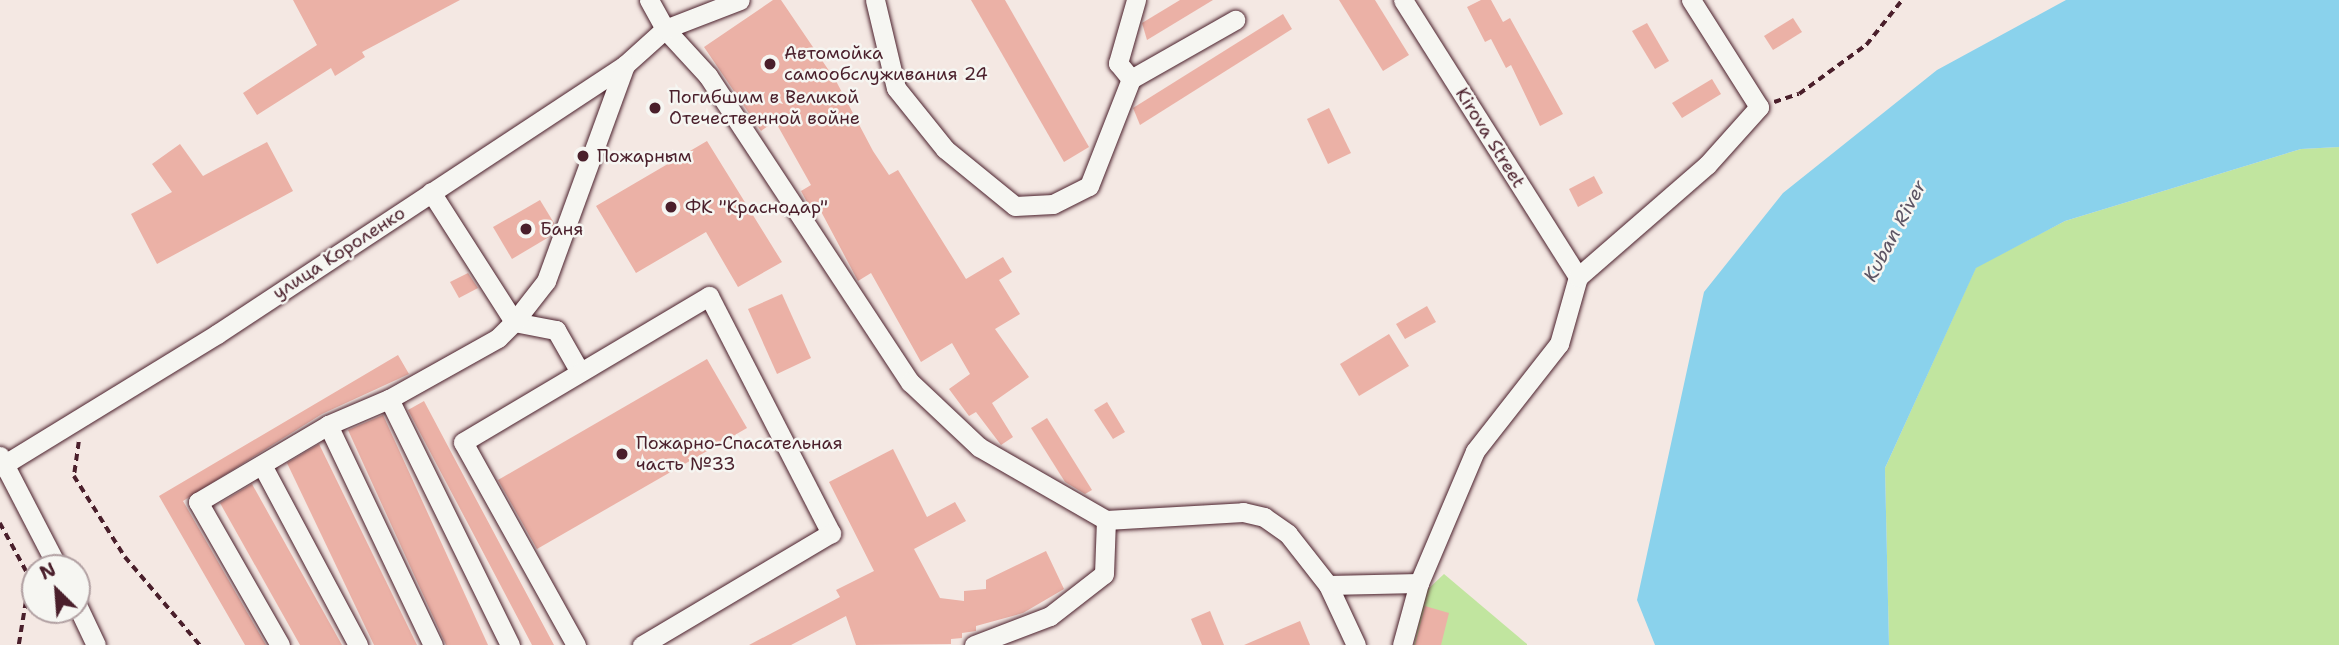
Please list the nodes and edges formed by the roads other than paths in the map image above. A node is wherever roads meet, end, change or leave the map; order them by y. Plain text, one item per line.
1 (649, 0) edge
2 (740, 0) edge
3 (875, 0) edge
4 (1136, 0) edge
5 (1403, 0) edge
6 (1691, 0) edge
7 (1235, 20) dead end
8 (665, 29) junction
9 (625, 65) junction
10 (1131, 79) junction
11 (431, 192) junction
12 (1577, 277) junction
13 (514, 321) junction
14 (580, 372) junction
15 (389, 399) junction
16 (328, 425) junction
17 (2, 463) edge
18 (262, 465) junction
19 (1106, 520) junction
20 (51, 554) edge
21 (1419, 583) junction
22 (1328, 585) junction
23 (86, 624) edge
24 (96, 645) edge
25 (280, 645) edge
26 (358, 645) edge
27 (433, 645) edge
28 (510, 645) edge
29 (576, 645) edge
30 (642, 645) edge
31 (974, 645) edge
32 (1356, 645) edge
33 (1402, 645) edge

1 - 8 street
2 - 8 street
3 - 10 street
4 - 10 street
5 - 12 street, Kirova Street
6 - 12 street
7 - 10 street
8 - 9 street, улица Короленко
8 - 19 street
9 - 11 street, улица Короленко
9 - 13 street
11 - 13 street
11 - 17 street, улица Короленко
12 - 21 street
13 - 14 street
13 - 15 street
14 - 29 street
14 - 30 street
15 - 16 street
15 - 28 street
16 - 18 street
16 - 27 street
17 - 20 street
18 - 25 street
18 - 26 street
19 - 22 street
19 - 31 street
21 - 22 street
21 - 33 street
22 - 32 street
23 - 24 street

